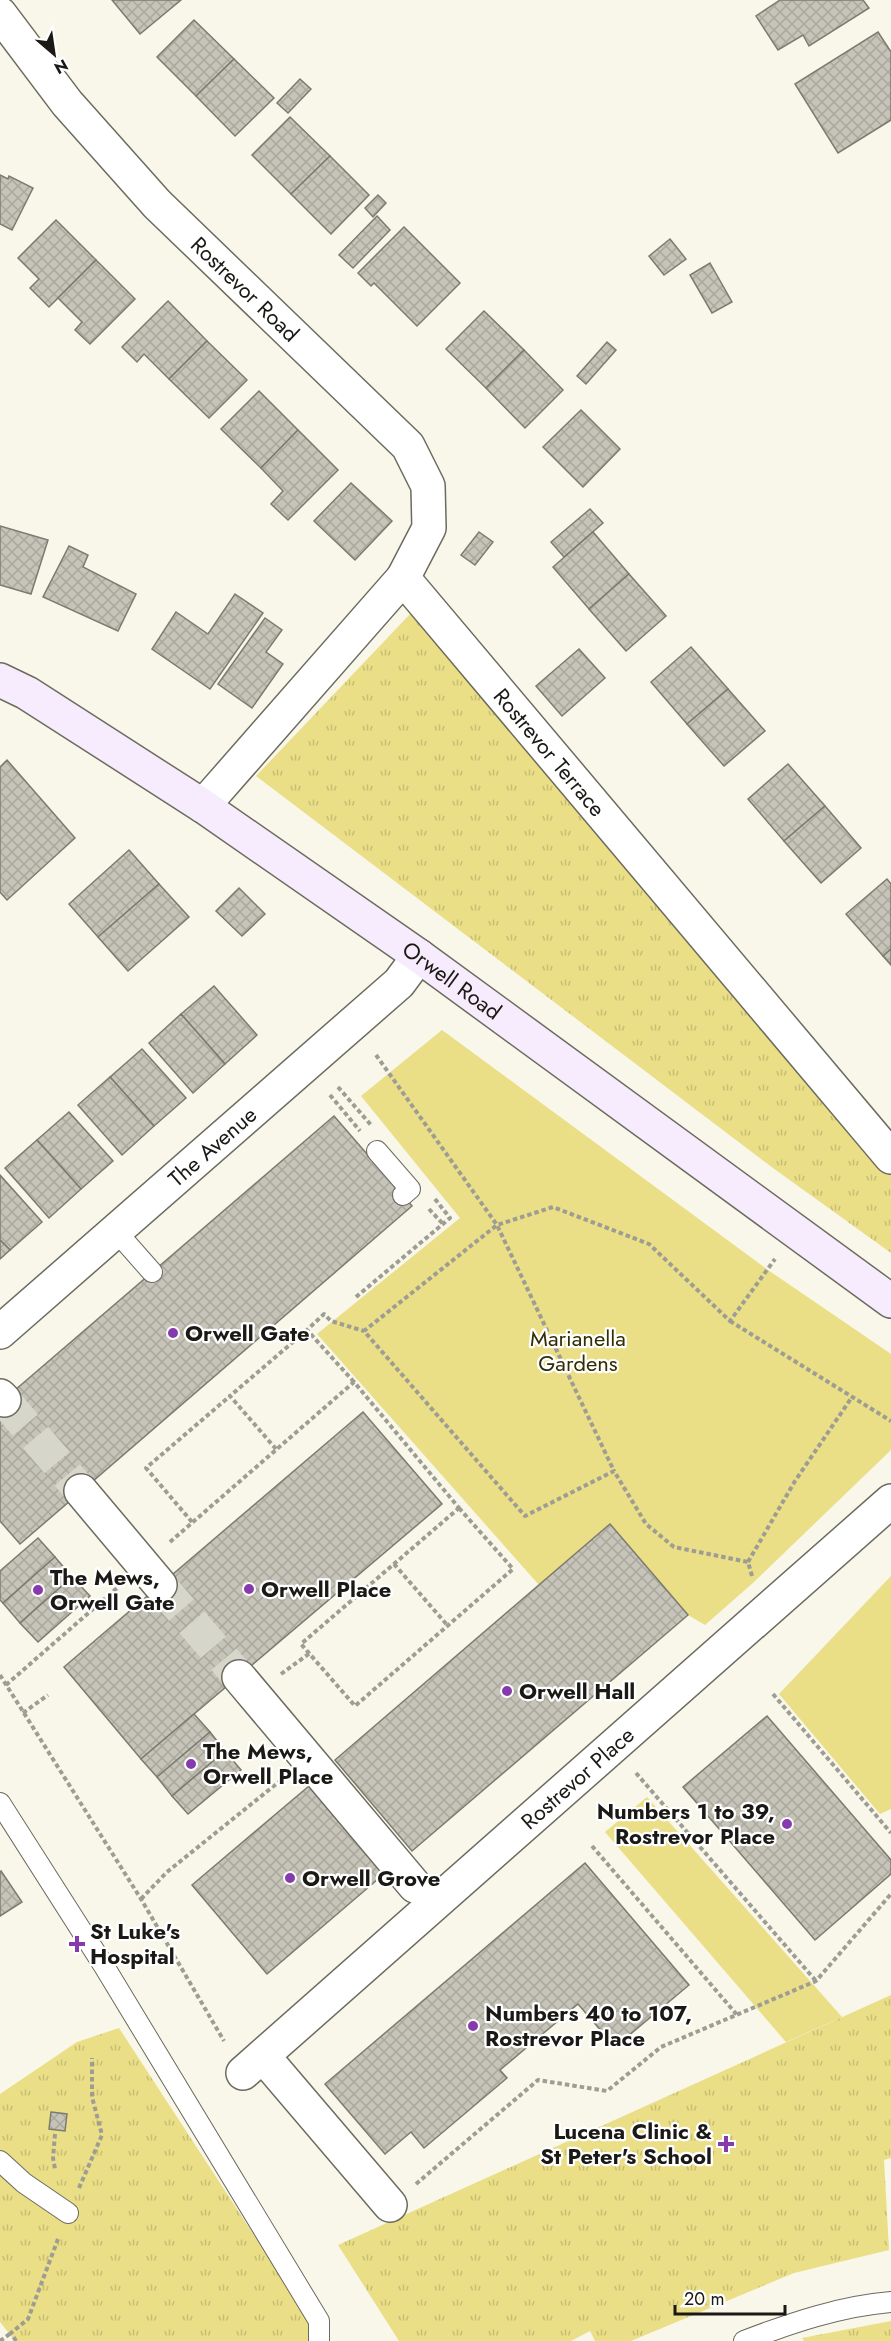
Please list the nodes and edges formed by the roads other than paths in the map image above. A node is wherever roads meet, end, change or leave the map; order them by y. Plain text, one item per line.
1 (0, 14) edge
2 (403, 578) junction
3 (0, 680) edge
4 (203, 806) junction
5 (419, 956) junction
6 (377, 1151) dead end
7 (891, 1157) edge
8 (403, 1195) dead end
9 (116, 1230) junction
10 (152, 1272) dead end
11 (891, 1301) edge
12 (0, 1332) edge
13 (81, 1491) tunnel mouth
14 (891, 1502) edge
15 (152, 1575) tunnel mouth
16 (239, 1677) tunnel mouth
17 (0, 1803) edge
18 (416, 1886) dead end
19 (0, 2161) edge
20 (390, 2205) road end
21 (68, 2213) dead end
22 (891, 2302) edge
23 (319, 2341) edge
24 (744, 2341) edge

1 - 2 street, Rostrevor Road
2 - 4 street
2 - 7 street, Rostrevor Terrace
3 - 4 street, Orwell Road
4 - 5 street, Orwell Road
5 - 9 street, The Avenue
5 - 11 street, Orwell Road
6 - 8 lane
9 - 10 lane
9 - 12 street, The Avenue
13 - 15 street
14 - 20 street, Rostrevor Place
16 - 18 street
17 - 23 lane
19 - 21 lane
22 - 24 lane

